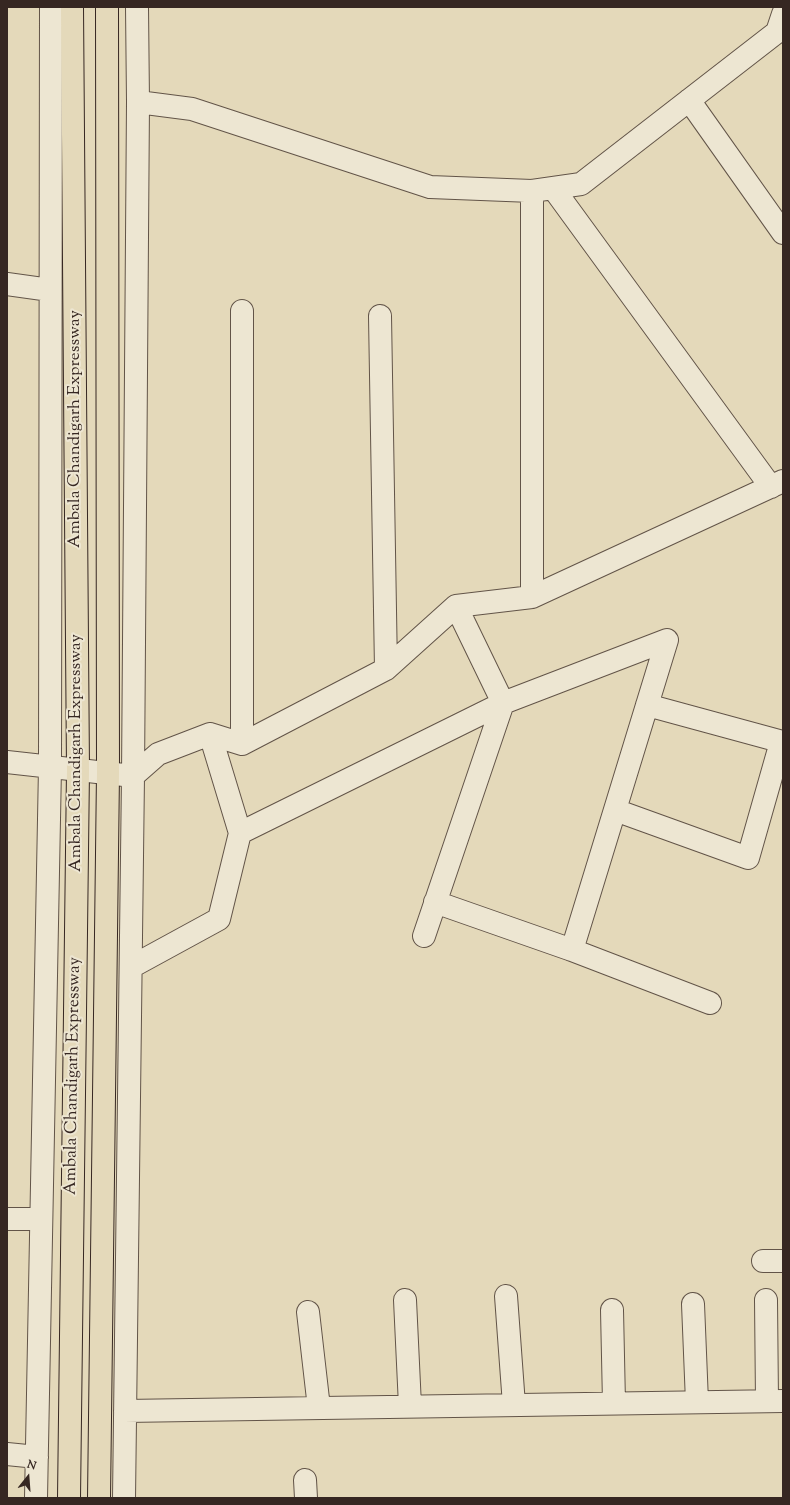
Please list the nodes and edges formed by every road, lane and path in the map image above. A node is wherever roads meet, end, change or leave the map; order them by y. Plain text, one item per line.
1 (51, 7) edge
2 (72, 7) edge
3 (107, 7) edge
4 (137, 7) edge
5 (783, 14) edge
6 (689, 100) junction
7 (138, 102) junction
8 (542, 189) junction
9 (783, 233) edge
10 (7, 284) edge
11 (50, 290) junction
12 (242, 311) dead end
13 (380, 316) dead end
14 (777, 484) edge
15 (532, 597) junction
16 (456, 606) junction
17 (386, 669) junction
18 (503, 703) junction
19 (647, 705) junction
20 (210, 734) junction
21 (782, 742) edge
22 (242, 744) junction
23 (7, 762) edge
24 (50, 767) junction
25 (78, 770) junction
26 (108, 773) junction
27 (133, 776) junction
28 (615, 810) junction
29 (240, 833) junction
30 (435, 902) junction
31 (424, 936) dead end
32 (572, 950) junction
33 (131, 967) junction
34 (710, 1002) dead end
35 (7, 1219) edge
36 (41, 1219) junction
37 (506, 1296) dead end
38 (405, 1300) dead end
39 (766, 1300) dead end
40 (693, 1304) dead end
41 (612, 1310) dead end
42 (308, 1312) dead end
43 (775, 1401) edge
44 (697, 1402) junction
45 (614, 1403) junction
46 (514, 1405) junction
47 (410, 1406) junction
48 (320, 1408) junction
49 (125, 1411) junction
50 (7, 1454) edge
51 (37, 1457) junction
52 (36, 1498) edge
53 (69, 1498) edge
54 (99, 1498) edge
55 (124, 1498) edge

1 - 11 street
2 - 25 highway, Ambala Chandigarh Expressway
3 - 26 highway, Ambala Chandigarh Expressway
4 - 7 street
5 - 6 street
6 - 8 street
6 - 9 street
7 - 8 street
7 - 27 street
8 - 14 street
8 - 15 street
10 - 11 street
11 - 24 street
12 - 22 street
13 - 17 street
14 - 15 street
15 - 16 street
16 - 17 street
16 - 18 street
17 - 22 street
18 - 19 street
18 - 29 street
18 - 30 street
19 - 21 street
19 - 28 street
20 - 22 street
20 - 27 street
20 - 29 street
21 - 28 street
23 - 24 street
24 - 25 street
24 - 36 street
25 - 26 street
25 - 53 highway, Ambala Chandigarh Expressway
26 - 27 street
26 - 54 highway, Ambala Chandigarh Expressway
27 - 33 street
28 - 32 street
29 - 33 street
30 - 31 street
30 - 32 street
32 - 34 street
33 - 49 street
35 - 36 street
36 - 51 street
37 - 46 street
38 - 47 street
39 - 43 street
40 - 44 street
41 - 45 street
42 - 48 street
43 - 44 street
44 - 45 street
45 - 46 street
46 - 47 street
47 - 48 street
48 - 49 street
49 - 55 street
50 - 51 street
51 - 52 street

